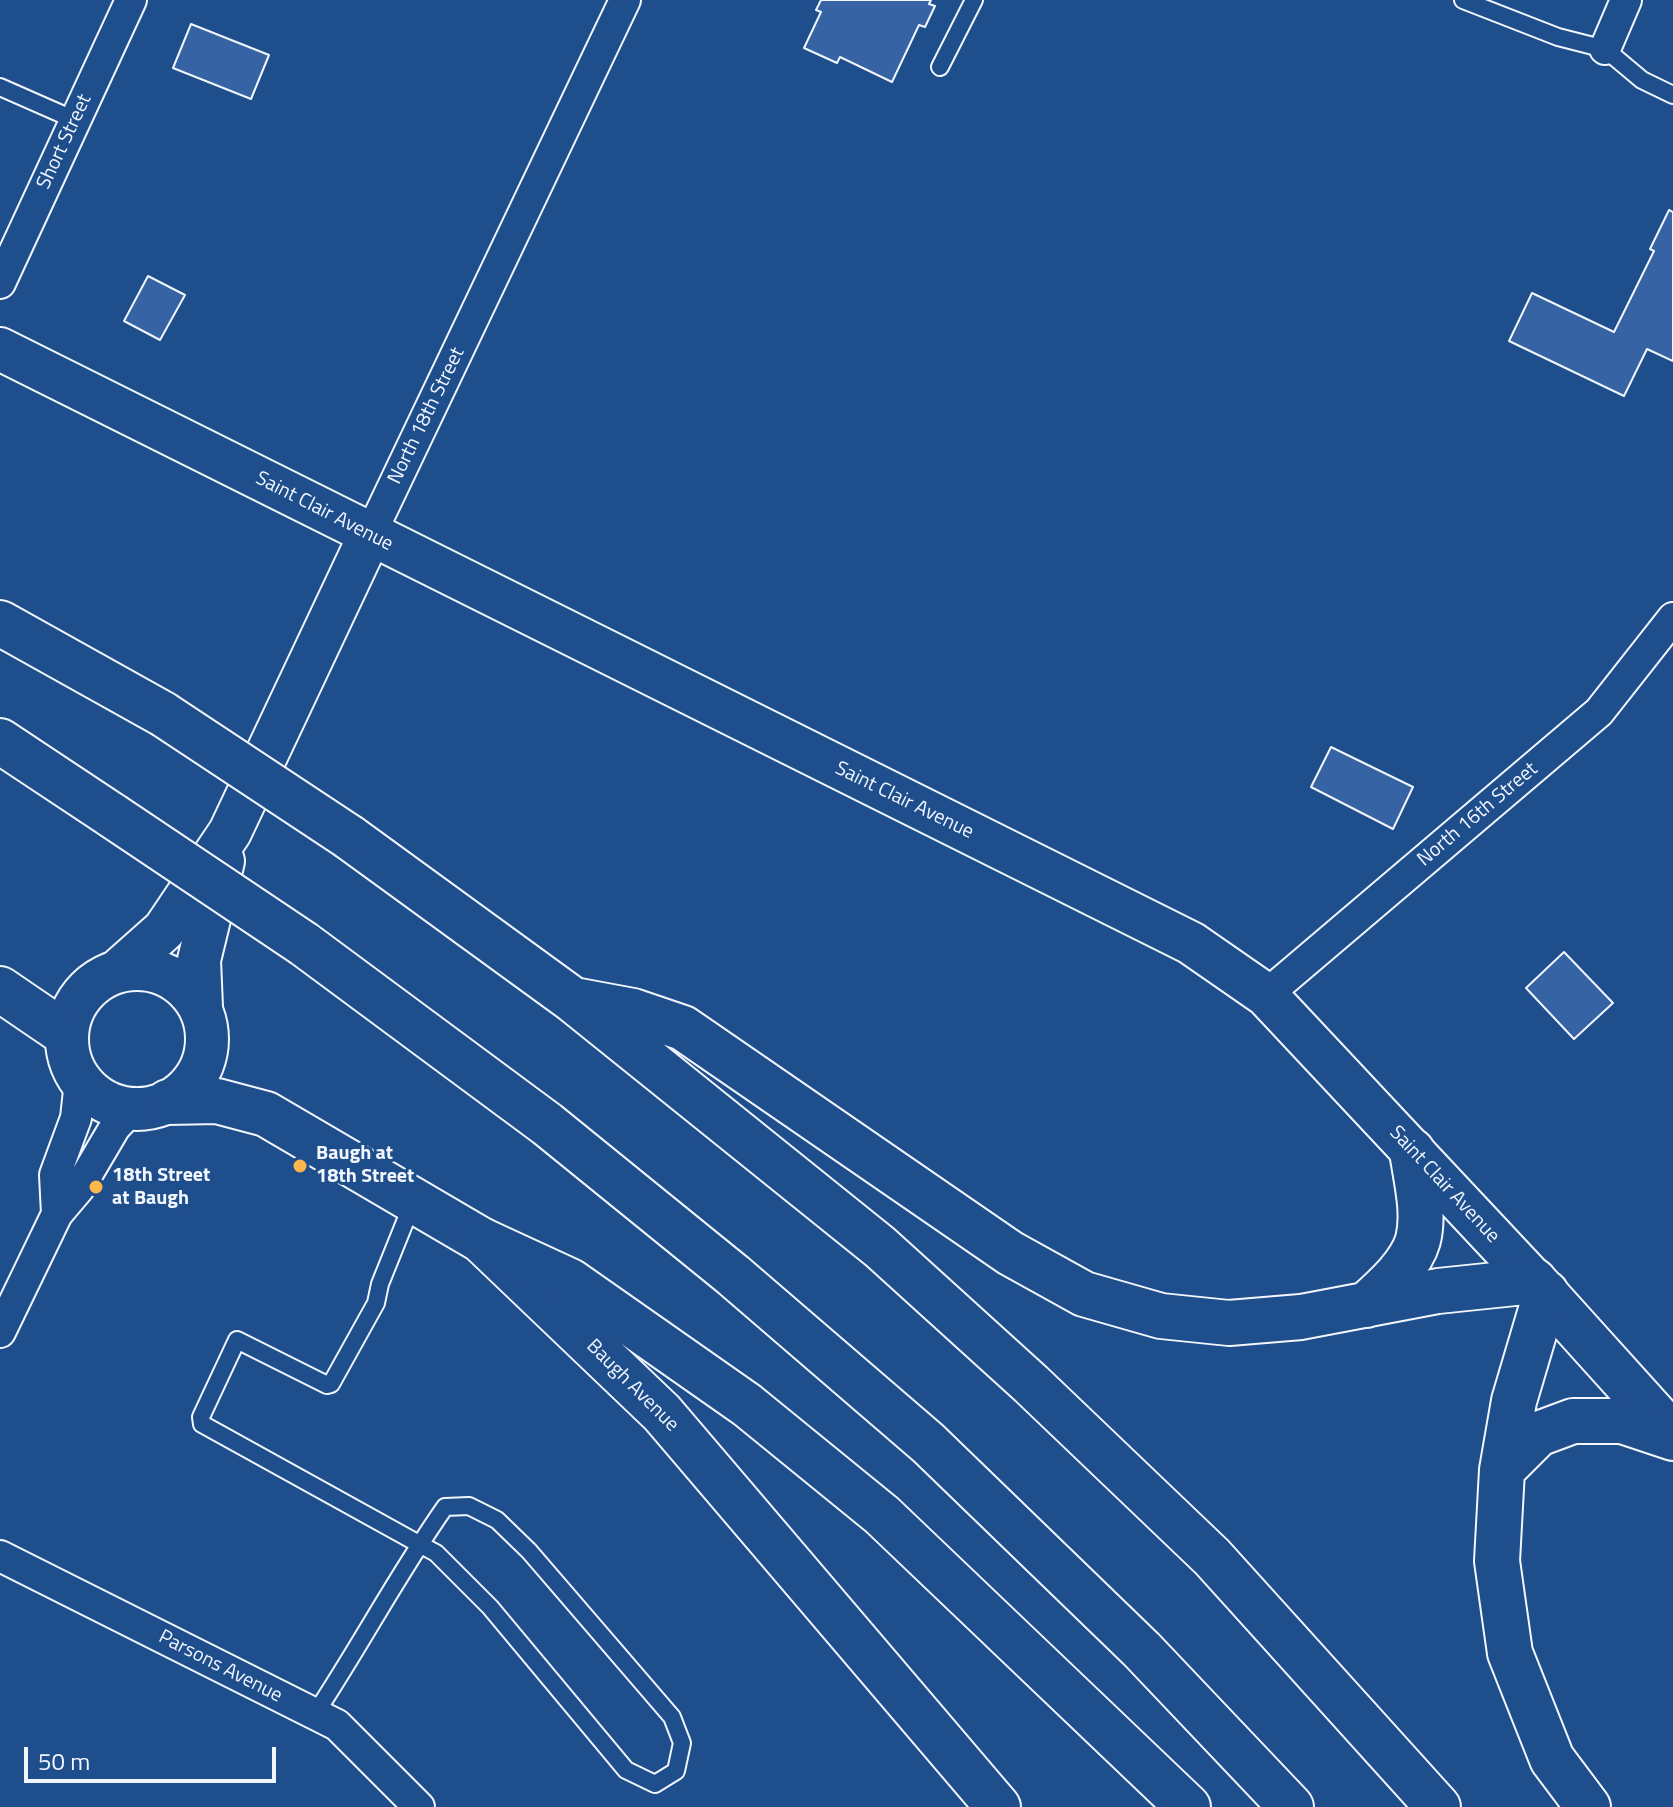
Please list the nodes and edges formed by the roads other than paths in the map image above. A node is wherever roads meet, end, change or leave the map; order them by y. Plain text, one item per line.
1 (131, 0) edge
2 (625, 0) edge
3 (974, 0) edge
4 (1463, 0) edge
5 (1626, 0) edge
6 (1605, 49) junction
7 (940, 67) dead end
8 (0, 87) edge
9 (1673, 95) edge
10 (75, 120) junction
11 (0, 283) edge
12 (0, 349) edge
13 (370, 535) junction
14 (1673, 618) edge
15 (0, 623) edge
16 (0, 741) edge
17 (230, 832) junction
18 (119, 970) junction
19 (0, 989) edge
20 (1266, 995) junction
21 (573, 1000) junction
22 (201, 1007) junction
23 (66, 1034) junction
24 (80, 1081) junction
25 (150, 1106) junction
26 (1412, 1151) junction
27 (413, 1200) junction
28 (57, 1214) junction
29 (481, 1240) junction
30 (1540, 1287) junction
31 (1366, 1305) junction
32 (4, 1316) edge
33 (1673, 1436) edge
34 (1502, 1470) junction
35 (419, 1544) junction
36 (0, 1556) edge
37 (315, 1714) junction
38 (419, 1807) edge
39 (998, 1807) edge
40 (1188, 1807) edge
41 (1291, 1807) edge
42 (1438, 1807) edge
43 (1588, 1807) edge

1 - 10 street, Short Street
2 - 13 street, North 18th Street
3 - 7 lane
4 - 6 lane
5 - 6 street
6 - 9 lane
8 - 10 lane
10 - 11 street, Short Street
12 - 13 main road, Saint Clair Avenue
13 - 17 main road, North 18th Street
13 - 20 main road, Saint Clair Avenue
14 - 20 street, North 16th Street
15 - 21 main road, bridge
16 - 41 main road, bridge
17 - 18 main road, North 18th Street
17 - 22 main road, North 18th Street
18 - 22 main road
18 - 23 main road
19 - 23 main road
20 - 26 main road, Saint Clair Avenue
21 - 31 main road
21 - 42 main road
22 - 25 main road
23 - 24 main road
24 - 25 main road
24 - 28 street
25 - 27 main road, Baugh Avenue
25 - 28 street
26 - 30 main road, Saint Clair Avenue
26 - 31 main road
27 - 29 main road, Baugh Avenue
27 - 35 lane
28 - 32 street
29 - 39 main road, Baugh Avenue
29 - 40 main road
30 - 31 main road
30 - 33 main road, Saint Clair Avenue
30 - 34 main road
33 - 34 main road
34 - 43 main road
35 - 35 lane
35 - 37 lane
36 - 37 street, Parsons Avenue
37 - 38 street, Parsons Avenue

